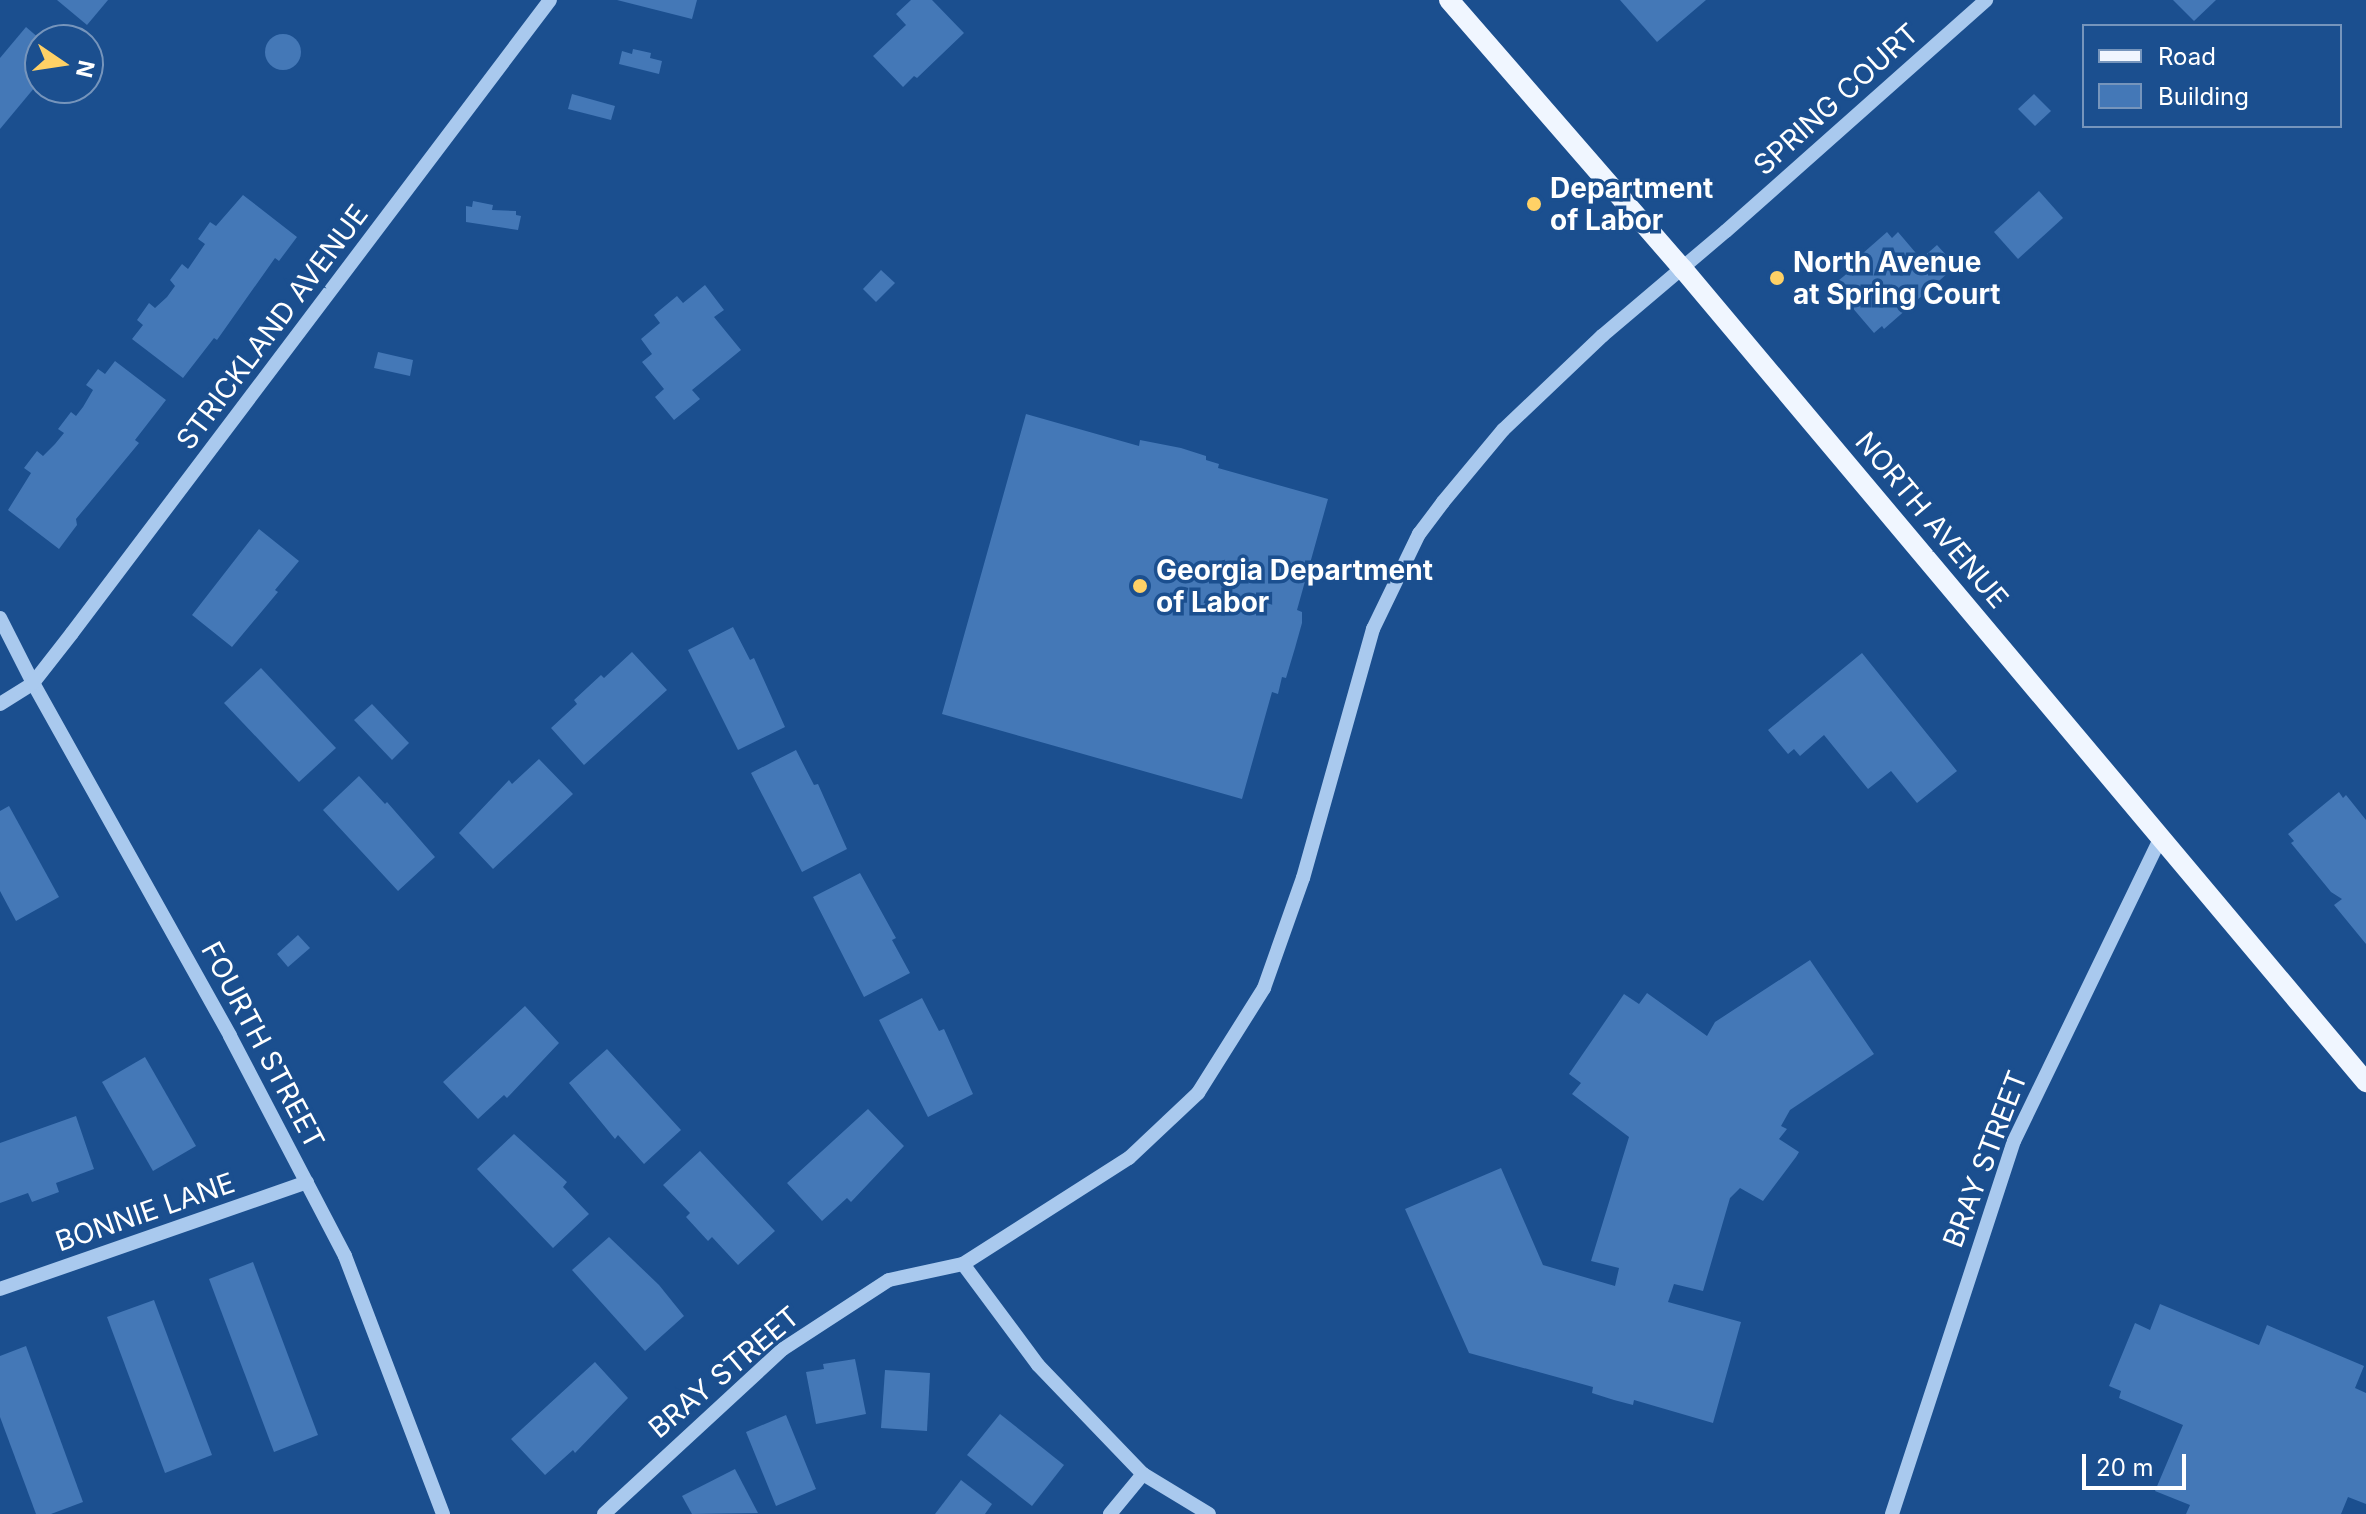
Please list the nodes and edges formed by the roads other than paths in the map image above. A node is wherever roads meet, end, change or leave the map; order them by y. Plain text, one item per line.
1 (550, 0) edge
2 (1449, 0) edge
3 (1986, 0) edge
4 (1683, 269) junction
5 (0, 618) edge
6 (33, 683) junction
7 (0, 704) edge
8 (2161, 837) junction
9 (2366, 1082) edge
10 (307, 1182) junction
11 (963, 1264) junction
12 (0, 1289) edge
13 (1143, 1474) junction
14 (443, 1514) edge
15 (604, 1514) edge
16 (1110, 1514) edge
17 (1209, 1514) edge
18 (1892, 1514) edge

1 - 6 street, STRICKLAND AVENUE
2 - 4 main road, NORTH AVENUE
3 - 4 street, SPRING COURT
4 - 8 main road, NORTH AVENUE
4 - 11 street, SPRING COURT
5 - 6 street, FOURTH STREET
6 - 7 street
6 - 10 street, FOURTH STREET
8 - 9 main road, NORTH AVENUE
8 - 18 street, BRAY STREET
10 - 12 street, BONNIE LANE
10 - 14 street, FOURTH STREET
11 - 13 street
11 - 15 street, BRAY STREET
13 - 16 street
13 - 17 street

